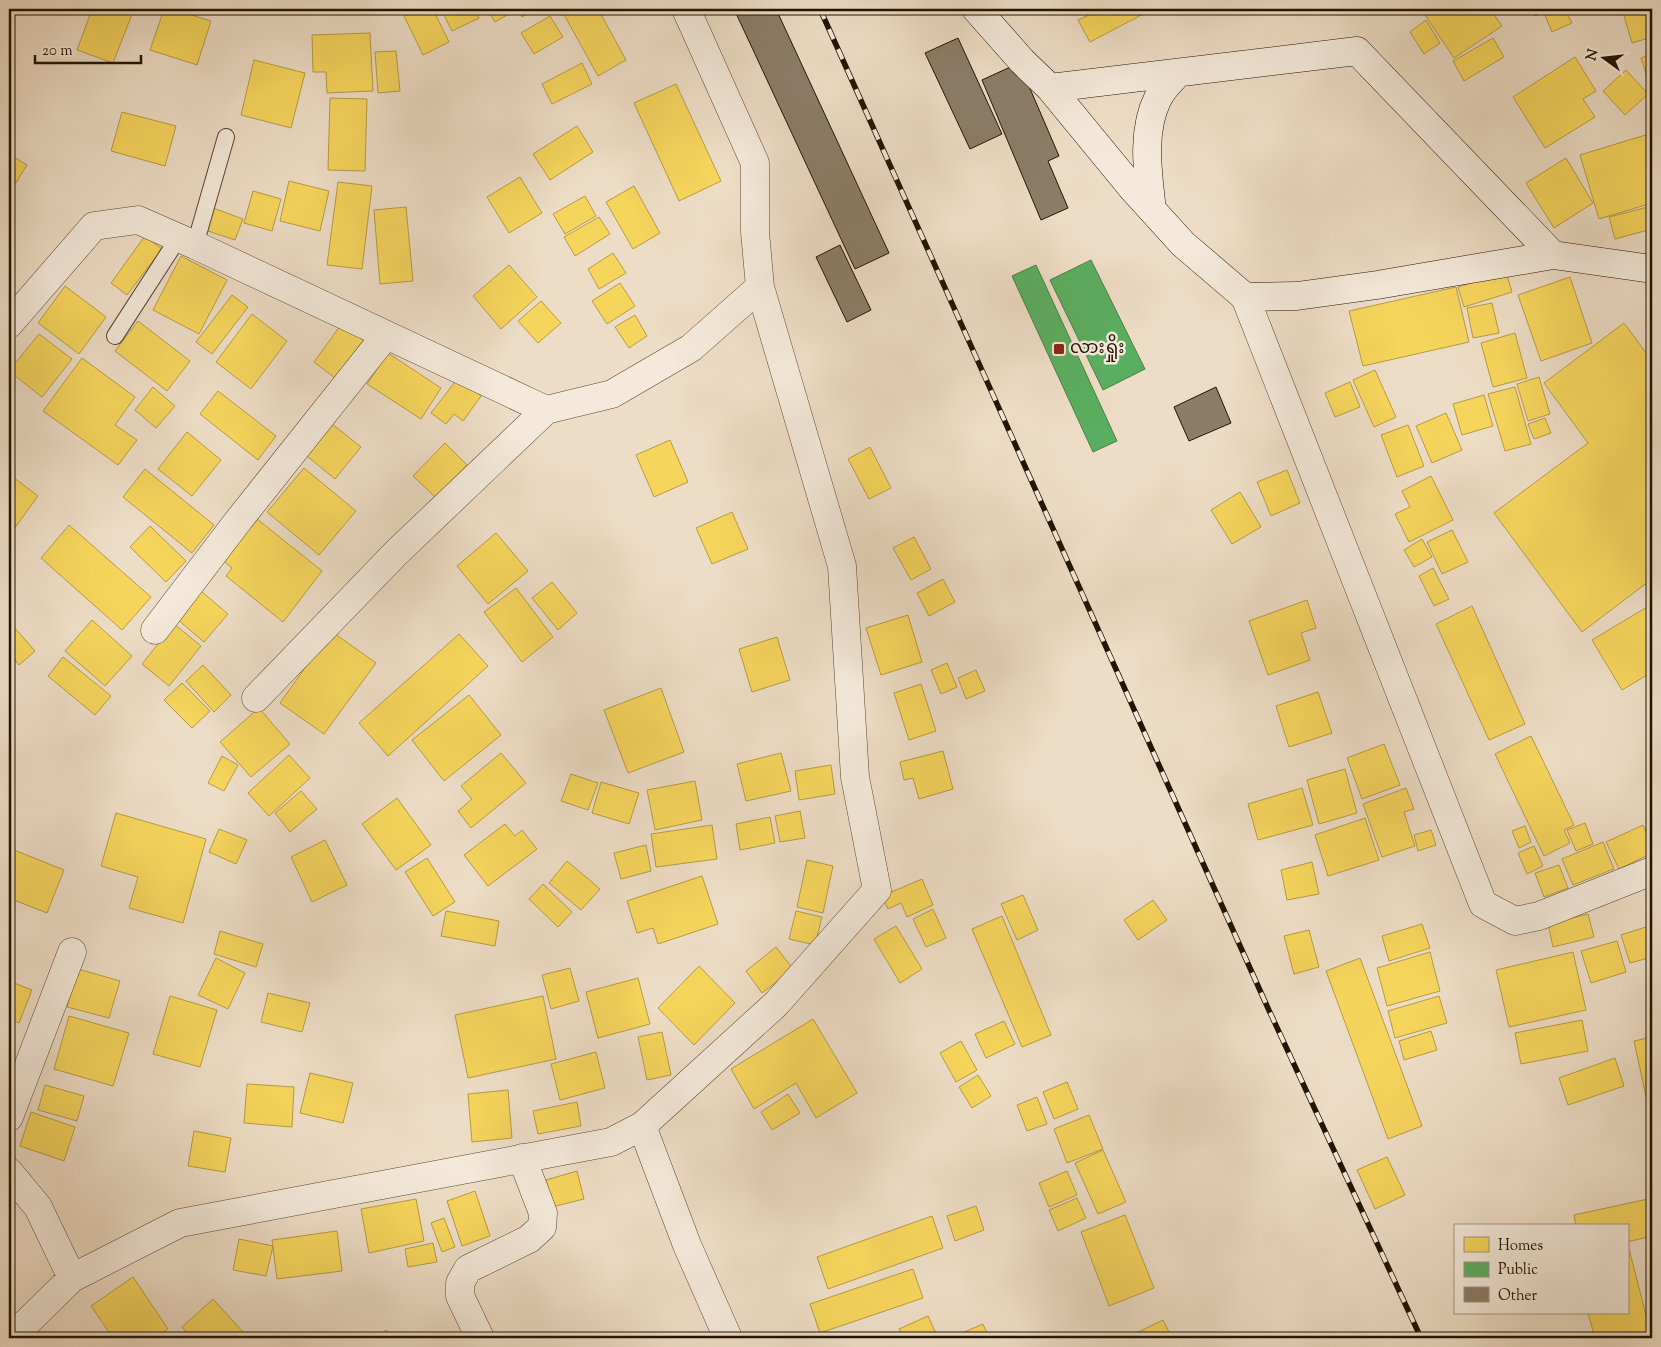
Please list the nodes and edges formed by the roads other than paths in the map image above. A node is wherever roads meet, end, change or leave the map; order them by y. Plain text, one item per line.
1 (686, 9) edge
2 (976, 9) edge
3 (1178, 73) junction
4 (1050, 88) junction
5 (226, 137) dead end
6 (1152, 210) junction
7 (187, 241) junction
8 (1554, 256) junction
9 (1652, 269) edge
10 (760, 287) junction
11 (1245, 297) junction
12 (9, 324) edge
13 (386, 335) junction
14 (115, 336) dead end
15 (546, 410) junction
16 (155, 630) dead end
17 (256, 698) dead end
18 (1652, 871) edge
19 (72, 952) dead end
20 (9, 1117) edge
21 (642, 1126) junction
22 (522, 1158) junction
23 (9, 1172) edge
24 (72, 1278) junction
25 (11, 1338) edge
26 (480, 1338) edge
27 (728, 1338) edge

1 - 10 street
2 - 4 street
3 - 4 street
3 - 6 street
3 - 8 street
4 - 6 street
5 - 7 lane
6 - 11 street
7 - 12 street
7 - 13 street
7 - 14 lane
8 - 9 street
8 - 11 street
10 - 15 street
10 - 21 street
11 - 18 street
13 - 15 street
13 - 16 street
15 - 17 street
19 - 20 street
21 - 22 street
21 - 27 street
22 - 24 street
22 - 26 street
23 - 24 street
24 - 25 street

